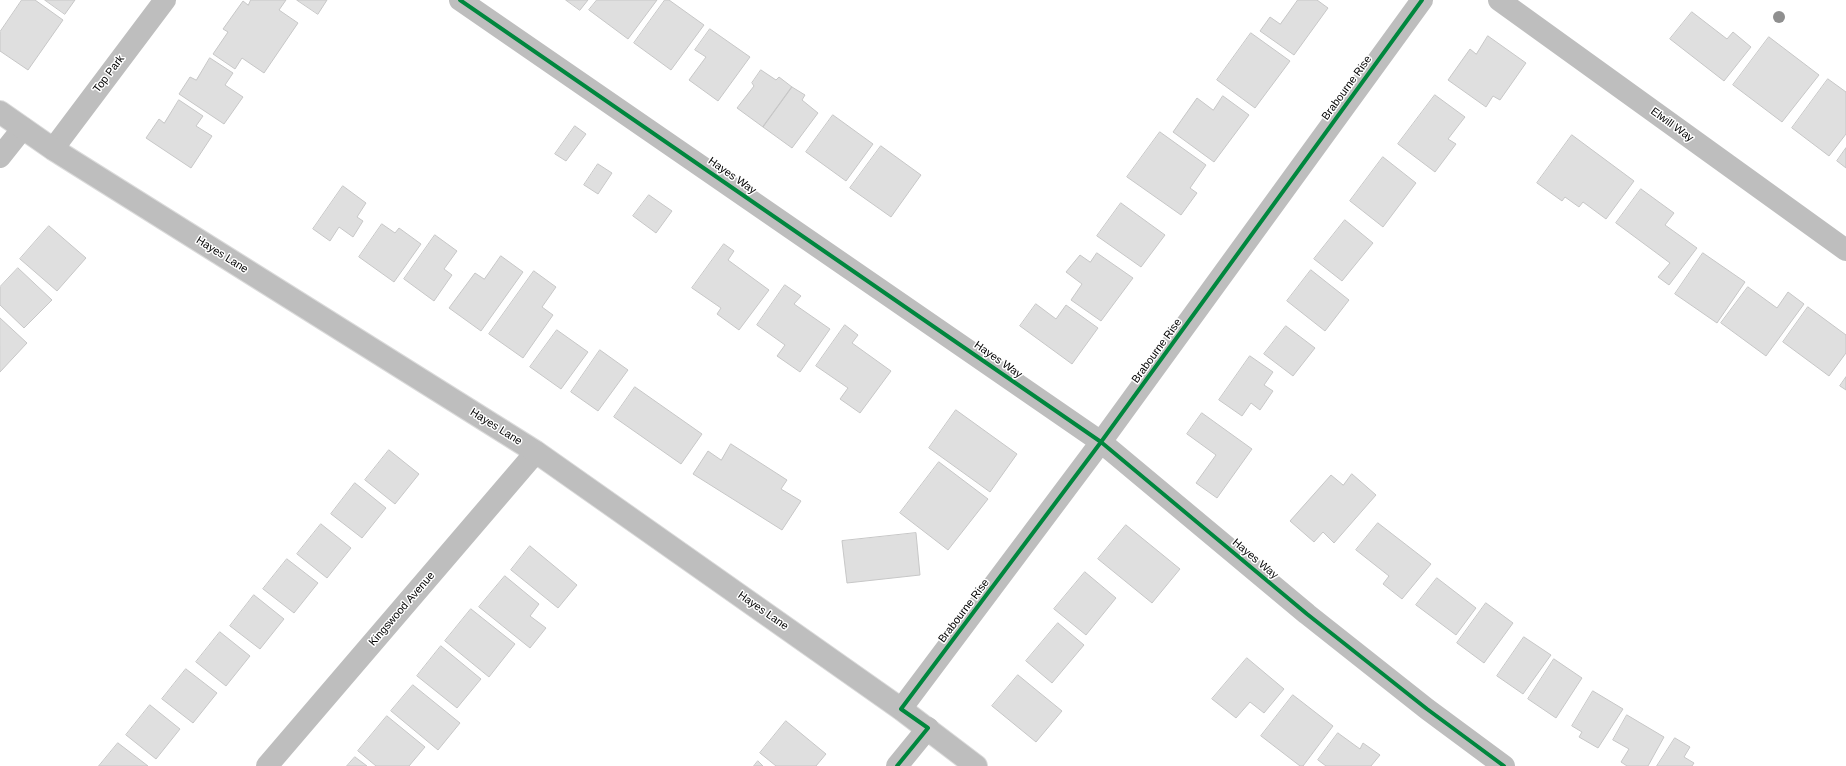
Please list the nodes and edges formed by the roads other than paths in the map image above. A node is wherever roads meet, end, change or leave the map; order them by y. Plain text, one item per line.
1 (164, 0) edge
2 (460, 0) edge
3 (1422, 0) edge
4 (1499, 0) edge
5 (0, 112) edge
6 (23, 128) junction
7 (52, 149) junction
8 (0, 157) edge
9 (1846, 250) edge
10 (1101, 442) junction
11 (536, 452) junction
12 (901, 709) junction
13 (928, 728) junction
14 (267, 766) edge
15 (897, 766) edge
16 (976, 766) edge
17 (1504, 766) edge

1 - 7 street, Top Park
2 - 10 street, Hayes Way
3 - 10 street, Brabourne Rise
4 - 9 street, Elwill Way
5 - 6 street, Hayes Lane
6 - 7 street, Hayes Lane
6 - 8 street
7 - 11 street, Hayes Lane
10 - 12 street, Brabourne Rise
10 - 17 street, Hayes Way
11 - 12 street, Hayes Lane
11 - 14 street, Kingswood Avenue
12 - 13 street, Hayes Lane
13 - 15 street
13 - 16 street, Hayes Lane

